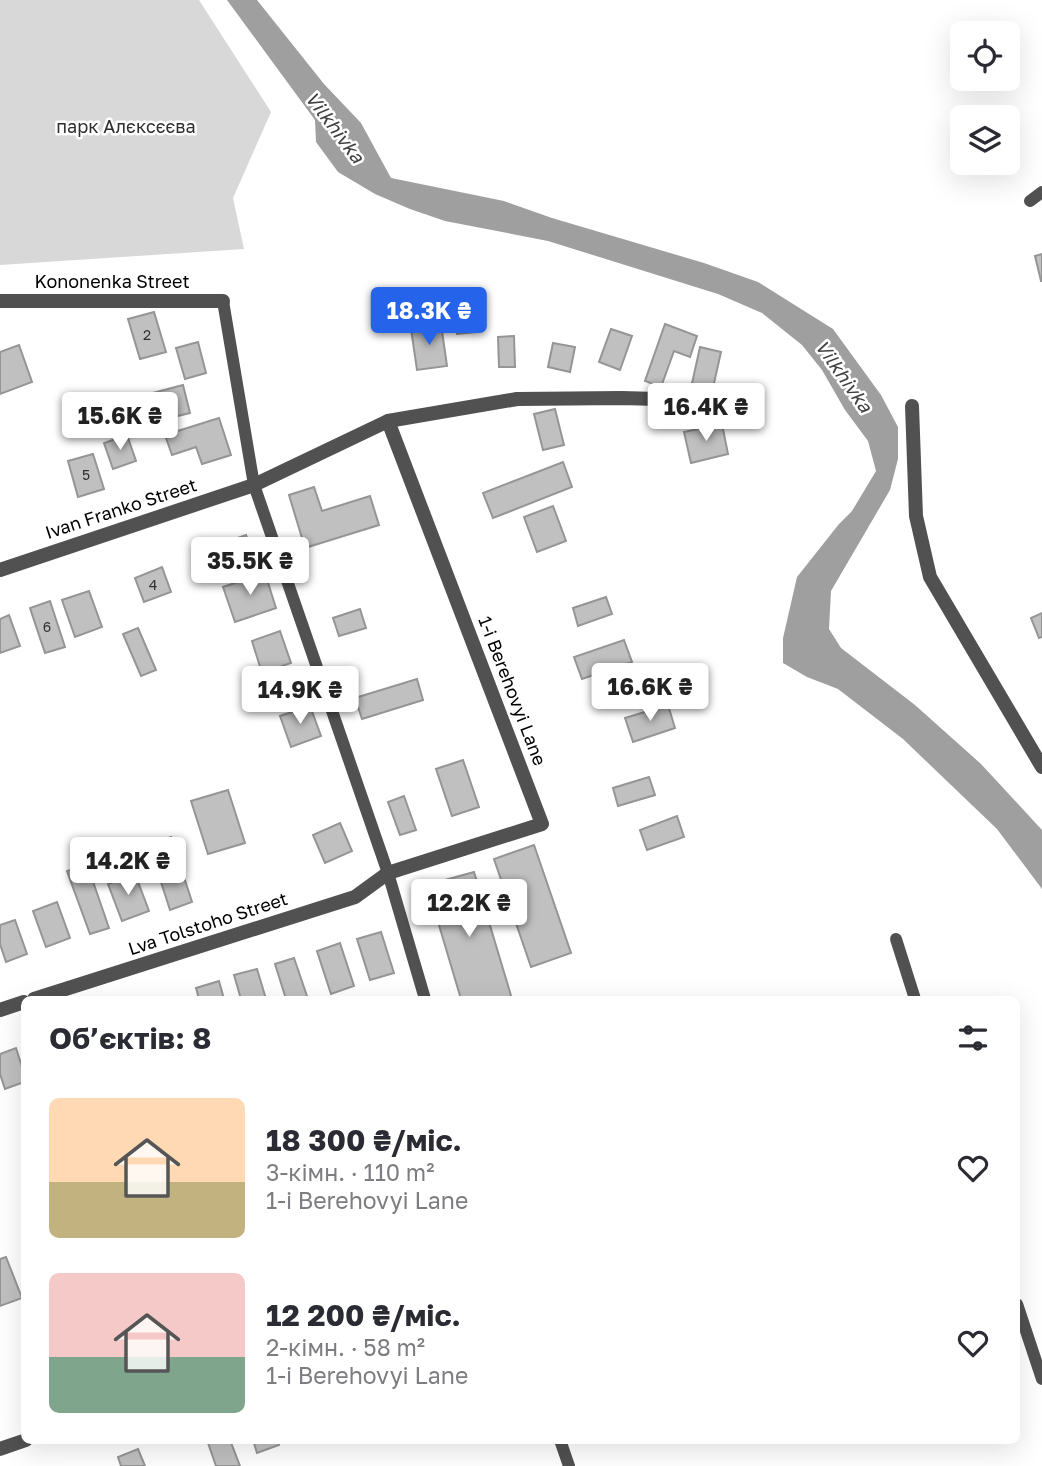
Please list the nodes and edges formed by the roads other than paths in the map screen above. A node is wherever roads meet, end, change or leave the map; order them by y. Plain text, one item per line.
1 (1042, 192) edge
2 (1030, 201) dead end
3 (0, 301) edge
4 (223, 301) joint
5 (727, 401) dead end
6 (912, 406) dead end
7 (388, 421) junction
8 (254, 485) junction
9 (0, 570) edge
10 (1042, 767) edge
11 (388, 873) junction
12 (896, 939) dead end
13 (43, 996) edge
14 (424, 996) edge
15 (914, 996) edge
16 (21, 1003) edge
17 (0, 1010) edge
18 (1020, 1313) edge
19 (1042, 1379) edge
20 (21, 1442) edge
21 (562, 1444) edge
22 (0, 1448) edge
23 (569, 1466) edge

1 - 2 lane
3 - 4 street, Kononenka Street
4 - 8 lane
5 - 7 street
6 - 10 street
7 - 8 street
7 - 11 street, 1-i Berehovyi Lane
8 - 9 street, Ivan Franko Street
8 - 11 lane
11 - 13 street, Lva Tolstoho Street
11 - 14 lane
12 - 15 lane
16 - 17 street
18 - 19 lane
20 - 22 street
21 - 23 lane

